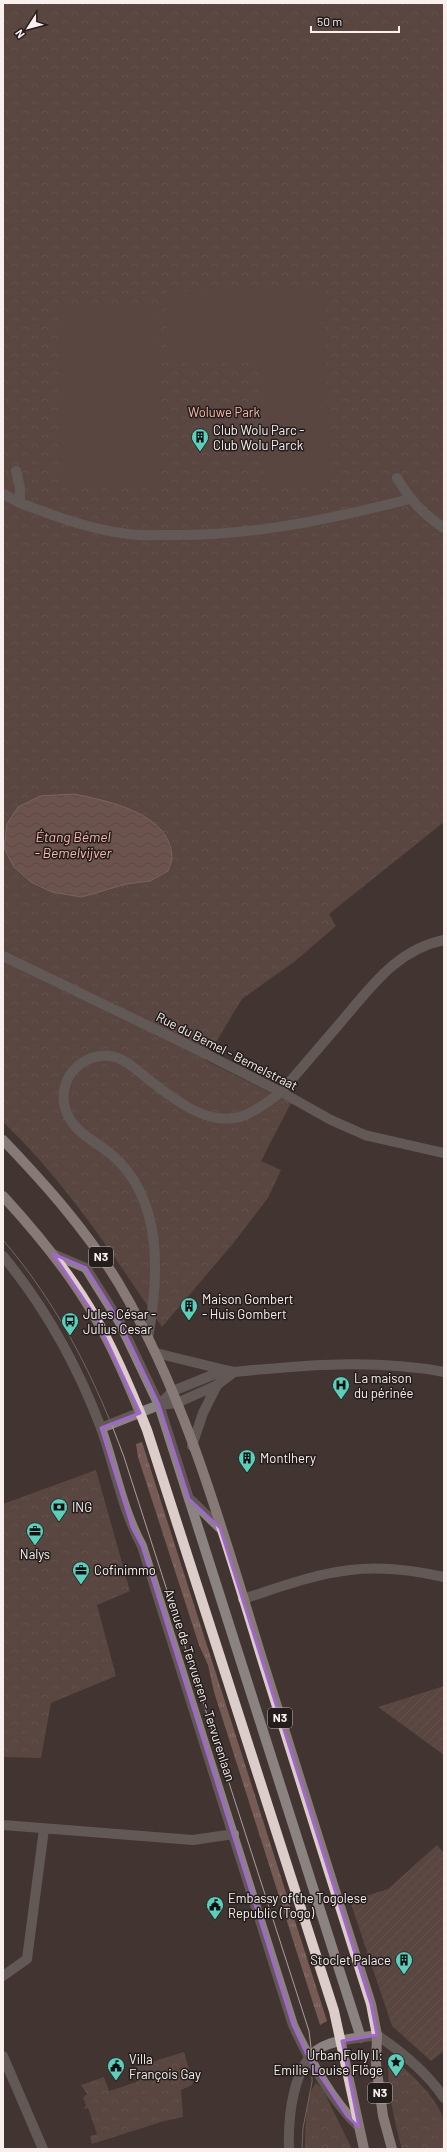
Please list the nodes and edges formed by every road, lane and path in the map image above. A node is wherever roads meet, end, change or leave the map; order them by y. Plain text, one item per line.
1 (16, 471) dead end
2 (397, 478) dead end
3 (3, 494) edge
4 (410, 499) junction
5 (20, 503) junction
6 (444, 528) edge
7 (444, 940) edge
8 (3, 956) edge
9 (281, 1092) junction
10 (3, 1140) edge
11 (444, 1153) edge
12 (3, 1196) edge
13 (53, 1254) junction
14 (3, 1256) edge
15 (148, 1338) junction
16 (156, 1353) junction
17 (229, 1371) junction
18 (444, 1372) edge
19 (215, 1389) junction
20 (173, 1391) junction
21 (177, 1403) junction
22 (159, 1405) junction
23 (140, 1413) junction
24 (101, 1428) junction
25 (192, 1446) junction
26 (189, 1499) junction
27 (220, 1528) junction
28 (444, 1577) edge
29 (243, 1599) junction
30 (3, 1825) edge
31 (44, 1829) junction
32 (234, 1834) junction
33 (3, 1976) edge
34 (377, 2035) junction
35 (361, 2038) junction
36 (342, 2041) junction
37 (3, 2056) edge
38 (309, 2059) junction
39 (444, 2098) edge
40 (359, 2127) junction
41 (43, 2149) edge
42 (289, 2149) edge
43 (364, 2149) edge
44 (392, 2149) edge

1 - 5 street
2 - 4 street
3 - 5 street
4 - 5 street
4 - 6 street
7 - 9 street
8 - 9 street, Rue du Bemel - Bemelstraat
9 - 11 street, Rue du Bemel - Bemelstraat
9 - 15 street
10 - 15 main road, Avenue de Tervueren - Tervurenlaan / N3
12 - 13 main road, Avenue de Tervueren - Tervurenlaan / N3
13 - 22 street, Avenue de Tervueren - Tervurenlaan
13 - 23 main road, Avenue de Tervueren - Tervurenlaan / N3
14 - 24 street, Avenue de Tervueren - Tervurenlaan
15 - 16 main road, Avenue de Tervueren - Tervurenlaan / N3
16 - 17 street
16 - 20 main road, Avenue de Tervueren - Tervurenlaan / N3
17 - 18 street
17 - 19 street
17 - 20 street
19 - 21 street
19 - 25 street
20 - 21 main road, Avenue de Tervueren - Tervurenlaan / N3
20 - 22 street
21 - 22 street
21 - 25 main road, Avenue de Tervueren - Tervurenlaan / N3
22 - 23 street
22 - 26 street, Avenue de Tervueren - Tervurenlaan
23 - 24 street
23 - 36 main road, Avenue de Tervueren - Tervurenlaan / N3
24 - 32 street, Avenue de Tervueren - Tervurenlaan
25 - 27 main road, Avenue de Tervueren - Tervurenlaan / N3
26 - 27 street, Avenue de Tervueren - Tervurenlaan
26 - 35 street, Avenue de Tervueren - Tervurenlaan
27 - 29 main road, Avenue de Tervueren - Tervurenlaan / N3
28 - 29 street
29 - 34 main road, Avenue de Tervueren - Tervurenlaan / N3
30 - 31 street
31 - 32 street
31 - 33 street
32 - 38 street, Avenue de Tervueren - Tervurenlaan
34 - 35 street
34 - 39 street
34 - 44 main road, Avenue de Tervueren - Tervurenlaan / N3
35 - 36 street
36 - 38 street
36 - 40 main road, Avenue de Tervueren - Tervurenlaan / N3
37 - 41 street
38 - 40 street, Avenue de Tervueren - Tervurenlaan
38 - 42 street
40 - 43 main road, Avenue de Tervueren - Tervurenlaan / N3

